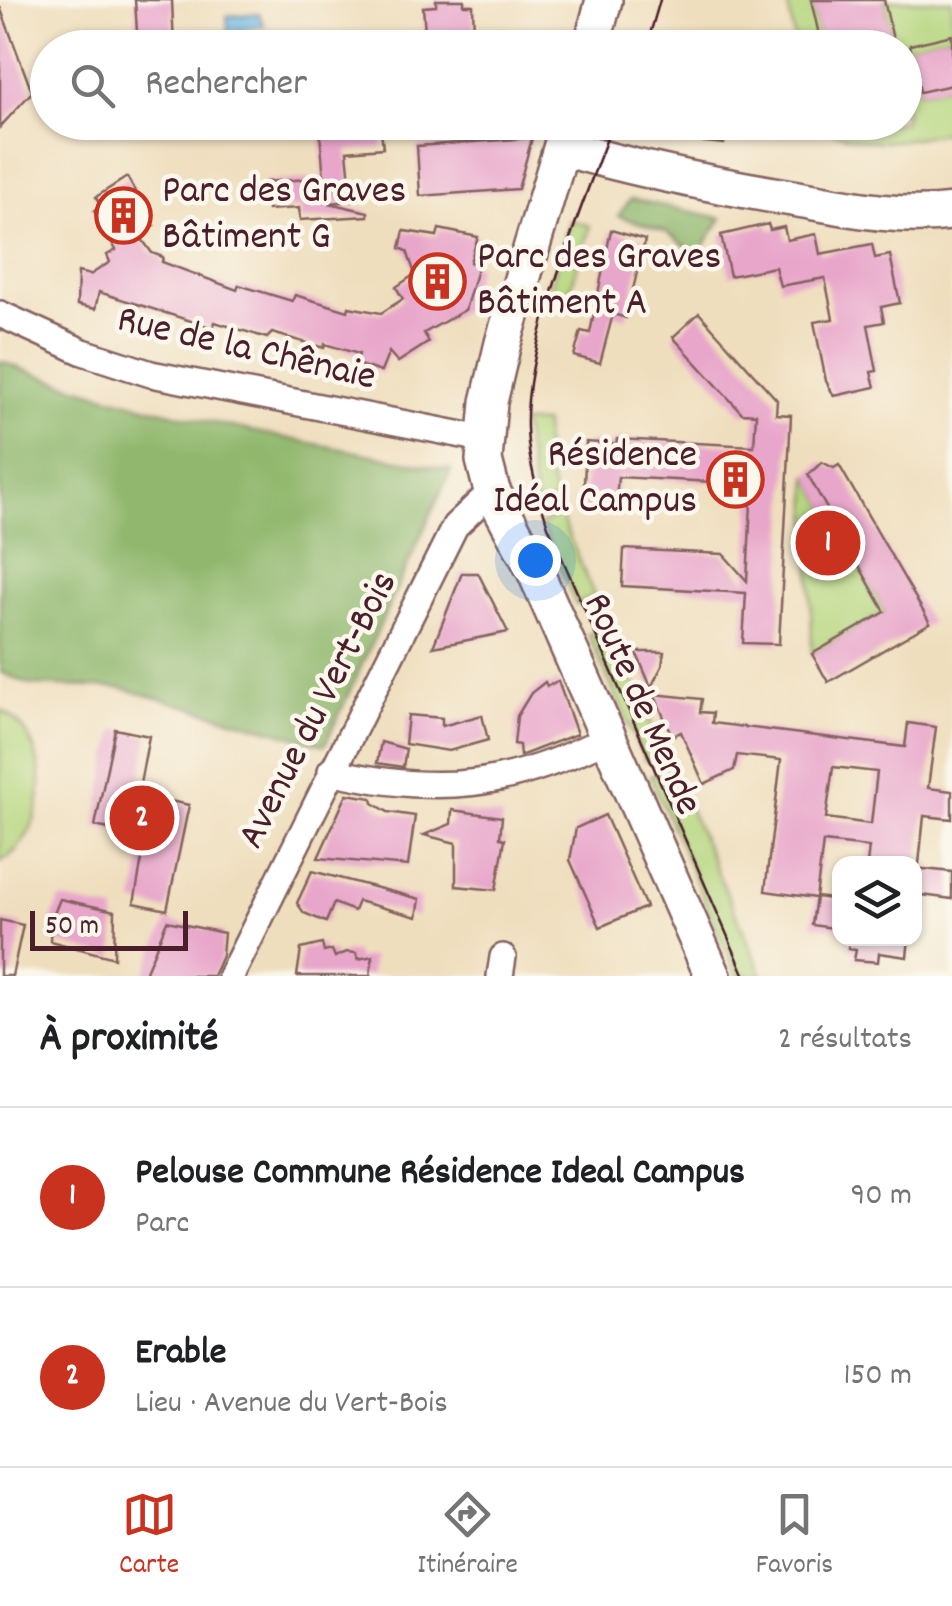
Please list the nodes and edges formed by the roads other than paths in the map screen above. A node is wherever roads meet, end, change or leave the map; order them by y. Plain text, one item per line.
1 (604, 0) edge
2 (595, 30) edge
3 (565, 140) edge
4 (578, 140) edge
5 (952, 212) edge
6 (0, 314) edge
7 (482, 439) junction
8 (492, 491) junction
9 (607, 738) junction
10 (331, 772) junction
11 (231, 976) edge
12 (713, 976) edge

1 - 2 main road
3 - 7 main road, Route de Mende
4 - 5 main road
6 - 7 street, Rue de la Chênaie
7 - 8 main road, Route de Mende
8 - 9 main road, Route de Mende
8 - 10 street, Avenue du Vert-Bois
9 - 10 street
9 - 12 main road, Route de Mende
10 - 11 street, Avenue du Vert-Bois

